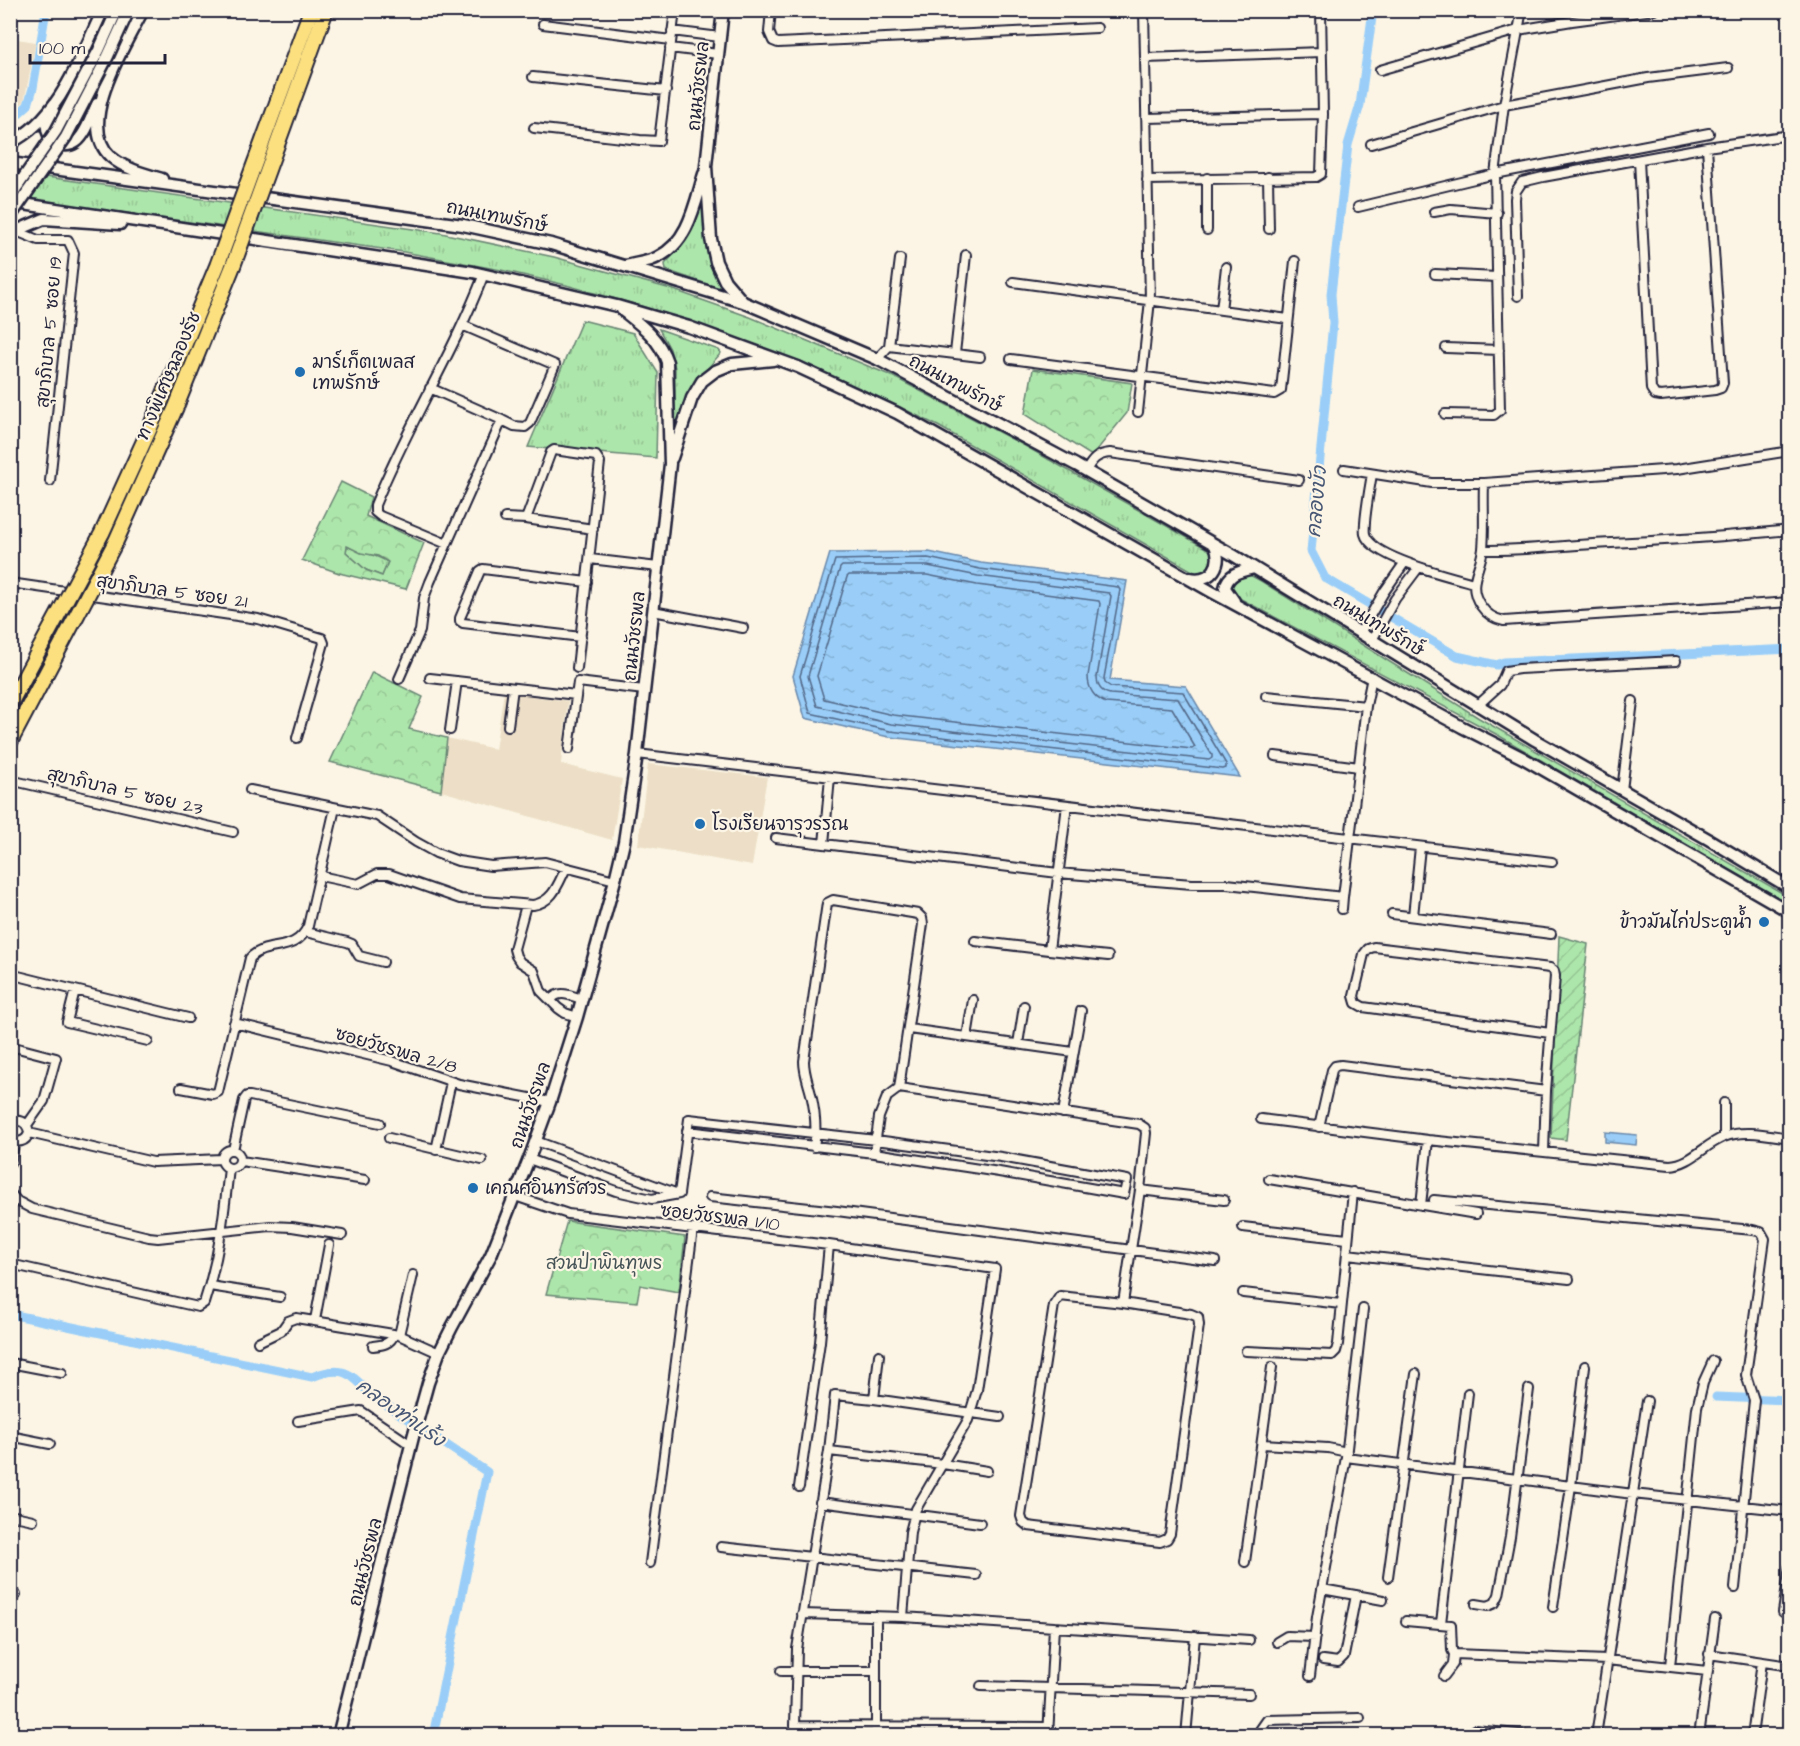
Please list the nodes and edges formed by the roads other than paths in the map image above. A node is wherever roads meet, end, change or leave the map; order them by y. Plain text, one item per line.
1 (103, 10) edge
2 (117, 10) edge
3 (129, 10) edge
4 (143, 10) edge
5 (311, 10) edge
6 (326, 10) edge
7 (675, 10) edge
8 (723, 10) edge
9 (771, 10) edge
10 (1144, 10) edge
11 (1321, 10) edge
12 (1522, 10) edge
13 (1654, 10) edge
14 (543, 24) dead end
15 (1097, 28) dead end
16 (1518, 30) junction
17 (720, 37) junction
18 (671, 39) junction
19 (1322, 52) junction
20 (718, 54) junction
21 (1145, 58) junction
22 (1728, 68) dead end
23 (1380, 70) dead end
24 (533, 77) dead end
25 (66, 87) junction
26 (105, 88) junction
27 (666, 91) junction
28 (1504, 105) junction
29 (1323, 114) junction
30 (1146, 118) junction
31 (534, 128) dead end
32 (1709, 133) dead end
33 (1790, 135) edge
34 (10, 143) edge
35 (1371, 144) dead end
36 (1707, 147) junction
37 (1639, 160) junction
38 (10, 163) edge
39 (706, 166) junction
40 (1495, 174) junction
41 (1268, 177) junction
42 (1207, 178) junction
43 (1147, 180) junction
44 (192, 189) junction
45 (10, 197) edge
46 (10, 202) edge
47 (1358, 207) dead end
48 (1434, 212) dead end
49 (1497, 213) junction
50 (10, 217) edge
51 (183, 228) junction
52 (1269, 228) dead end
53 (1207, 230) dead end
54 (13, 234) edge
55 (966, 255) dead end
56 (900, 259) dead end
57 (1294, 261) dead end
58 (626, 266) junction
59 (1226, 267) dead end
60 (484, 274) junction
61 (1435, 274) dead end
62 (1497, 277) junction
63 (1013, 282) dead end
64 (1518, 296) dead end
65 (1150, 300) junction
66 (743, 302) junction
67 (617, 306) junction
68 (1221, 310) junction
69 (1288, 319) junction
70 (462, 325) junction
71 (889, 346) junction
72 (1446, 348) dead end
73 (1499, 350) junction
74 (955, 354) junction
75 (980, 357) dead end
76 (877, 358) junction
77 (1011, 359) dead end
78 (776, 360) junction
79 (1143, 377) junction
80 (430, 388) junction
81 (1138, 412) dead end
82 (1445, 414) dead end
83 (502, 420) junction
84 (1790, 451) edge
85 (670, 464) junction
86 (1344, 469) dead end
87 (1086, 471) junction
88 (1372, 474) junction
89 (1299, 480) dead end
90 (50, 481) dead end
91 (1484, 483) junction
92 (505, 518) dead end
93 (526, 519) junction
94 (593, 529) junction
95 (1790, 530) edge
96 (447, 544) junction
97 (1215, 545) junction
98 (1483, 550) junction
99 (590, 558) junction
100 (1405, 562) junction
101 (658, 567) junction
102 (1419, 567) junction
103 (1254, 568) junction
104 (1188, 578) junction
105 (587, 582) junction
106 (10, 583) edge
107 (1474, 583) junction
108 (1790, 602) edge
109 (1238, 605) junction
110 (653, 611) junction
111 (743, 628) dead end
112 (1360, 633) junction
113 (580, 637) junction
114 (1372, 640) junction
115 (1676, 661) dead end
116 (577, 668) dead end
117 (1372, 677) junction
118 (430, 678) dead end
119 (399, 679) dead end
120 (456, 681) junction
121 (513, 688) junction
122 (644, 690) junction
123 (576, 695) junction
124 (1266, 696) dead end
125 (1633, 701) dead end
126 (10, 704) edge
127 (1478, 705) junction
128 (1366, 706) junction
129 (508, 726) dead end
130 (450, 730) dead end
131 (297, 738) dead end
132 (10, 742) edge
133 (569, 749) dead end
134 (637, 753) junction
135 (1275, 756) dead end
136 (1359, 767) junction
137 (830, 777) junction
138 (10, 780) edge
139 (250, 790) dead end
140 (1622, 790) junction
141 (1066, 805) junction
142 (335, 808) junction
143 (233, 831) dead end
144 (776, 838) dead end
145 (1350, 838) junction
146 (824, 844) junction
147 (1420, 847) junction
148 (1552, 862) dead end
149 (566, 868) junction
150 (1058, 873) junction
151 (320, 876) junction
152 (615, 880) junction
153 (1790, 888) edge
154 (1343, 897) junction
155 (526, 905) junction
156 (1342, 909) dead end
157 (1790, 912) edge
158 (1392, 914) dead end
159 (1413, 916) junction
160 (306, 932) junction
161 (1551, 934) dead end
162 (975, 941) dead end
163 (1049, 950) junction
164 (1108, 956) dead end
165 (383, 962) dead end
166 (10, 974) edge
167 (75, 990) junction
168 (582, 999) junction
169 (551, 1000) junction
170 (973, 1000) dead end
171 (1024, 1006) dead end
172 (1081, 1011) dead end
173 (577, 1017) junction
174 (188, 1018) dead end
175 (234, 1023) junction
176 (909, 1029) junction
177 (1551, 1034) junction
178 (967, 1037) junction
179 (148, 1041) dead end
180 (1018, 1044) junction
181 (10, 1046) edge
182 (1074, 1052) junction
183 (451, 1082) junction
184 (181, 1088) dead end
185 (900, 1088) junction
186 (1546, 1091) junction
187 (550, 1102) junction
188 (1724, 1103) dead end
189 (1063, 1113) junction
190 (1261, 1119) dead end
191 (381, 1123) dead end
192 (10, 1124) edge
193 (1319, 1127) junction
194 (28, 1129) junction
195 (687, 1131) junction
196 (816, 1134) junction
197 (1724, 1137) junction
198 (389, 1138) dead end
199 (1790, 1138) edge
200 (13, 1139) edge
201 (876, 1140) junction
202 (1428, 1140) junction
203 (536, 1141) junction
204 (814, 1147) junction
205 (233, 1150) junction
206 (436, 1150) junction
207 (1544, 1152) junction
208 (874, 1153) junction
209 (1001, 1157) junction
210 (221, 1159) junction
211 (529, 1159) junction
212 (482, 1160) dead end
213 (240, 1161) junction
214 (10, 1163) edge
215 (229, 1168) junction
216 (999, 1172) junction
217 (1269, 1179) dead end
218 (365, 1180) dead end
219 (1140, 1190) junction
220 (1353, 1192) junction
221 (10, 1193) edge
222 (680, 1194) junction
223 (514, 1196) junction
224 (710, 1197) dead end
225 (1224, 1200) dead end
226 (1434, 1200) dead end
227 (1421, 1206) junction
228 (1476, 1214) dead end
229 (1243, 1227) dead end
230 (693, 1229) junction
231 (223, 1230) junction
232 (342, 1235) dead end
233 (1347, 1239) junction
234 (329, 1245) dead end
235 (830, 1245) junction
236 (1131, 1250) junction
237 (1347, 1254) junction
238 (1215, 1261) dead end
239 (10, 1264) edge
240 (413, 1275) dead end
241 (1569, 1279) dead end
242 (210, 1286) junction
243 (1243, 1293) dead end
244 (280, 1297) dead end
245 (1123, 1303) junction
246 (1341, 1304) junction
247 (1363, 1309) dead end
248 (315, 1320) junction
249 (397, 1335) junction
250 (258, 1342) dead end
251 (373, 1346) dead end
252 (1246, 1351) dead end
253 (440, 1353) junction
254 (879, 1355) dead end
255 (1713, 1361) dead end
256 (10, 1363) edge
257 (1586, 1366) dead end
258 (1272, 1367) dead end
259 (62, 1373) dead end
260 (1416, 1374) dead end
261 (1529, 1389) dead end
262 (1468, 1393) dead end
263 (874, 1399) junction
264 (1647, 1401) dead end
265 (970, 1413) junction
266 (1000, 1417) dead end
267 (298, 1421) dead end
268 (10, 1436) edge
269 (412, 1441) junction
270 (50, 1444) dead end
271 (1262, 1444) junction
272 (829, 1451) junction
273 (1347, 1455) junction
274 (943, 1464) junction
275 (1404, 1464) junction
276 (987, 1471) dead end
277 (1459, 1471) junction
278 (1517, 1478) junction
279 (1571, 1486) junction
280 (799, 1487) dead end
281 (1633, 1494) junction
282 (1688, 1501) junction
283 (820, 1502) junction
284 (1743, 1507) junction
285 (1790, 1511) edge
286 (10, 1515) edge
287 (915, 1515) junction
288 (33, 1520) dead end
289 (980, 1522) dead end
290 (720, 1547) dead end
291 (811, 1558) junction
292 (1245, 1562) dead end
293 (650, 1563) dead end
294 (907, 1566) junction
295 (1790, 1567) edge
296 (976, 1575) dead end
297 (1388, 1577) dead end
298 (1734, 1588) dead end
299 (1322, 1589) junction
300 (1356, 1595) junction
301 (1383, 1600) dead end
302 (1476, 1604) dead end
303 (1553, 1607) dead end
304 (1784, 1612) dead end
305 (802, 1614) junction
306 (876, 1616) junction
307 (903, 1617) junction
308 (1715, 1619) dead end
309 (1406, 1621) dead end
310 (1441, 1623) junction
311 (1054, 1627) junction
312 (1195, 1636) junction
313 (1315, 1637) junction
314 (1249, 1640) dead end
315 (1277, 1642) dead end
316 (1454, 1654) junction
317 (1709, 1654) junction
318 (1323, 1660) dead end
319 (1606, 1660) junction
320 (1762, 1662) junction
321 (1670, 1666) junction
322 (1790, 1666) edge
323 (782, 1671) dead end
324 (796, 1671) junction
325 (876, 1671) junction
326 (1707, 1671) junction
327 (1310, 1676) dead end
328 (1444, 1676) dead end
329 (981, 1686) dead end
330 (1051, 1689) junction
331 (1190, 1692) junction
332 (1249, 1694) dead end
333 (1360, 1718) dead end
334 (876, 1726) junction
335 (1474, 1730) dead end
336 (1048, 1731) edge
337 (338, 1736) edge
338 (876, 1736) edge
339 (1186, 1736) edge
340 (1260, 1736) edge
341 (1540, 1736) edge
342 (1596, 1736) edge
343 (1699, 1736) edge
344 (1752, 1736) edge

1 - 25 main road
2 - 45 main road, bridge
3 - 50 main road, bridge
4 - 26 main road
5 - 126 highway, ทางพิเศษฉลองรัช, bridge
6 - 132 highway, ทางพิเศษฉลองรัช, bridge
7 - 18 street
8 - 17 main road, ถนนวัชรพล
9 - 15 street
10 - 21 street
11 - 19 street
12 - 16 street
13 - 16 street
14 - 18 street
16 - 23 street
16 - 28 street
17 - 18 street
17 - 20 main road, ถนนวัชรพล
18 - 20 street
18 - 27 street
19 - 21 street
19 - 29 street
20 - 39 main road, ถนนวัชรพล
21 - 30 street
22 - 28 street
24 - 27 street
25 - 26 main road
25 - 34 main road
26 - 44 main road
27 - 31 street
28 - 35 street
28 - 40 street
29 - 30 street
29 - 41 street
30 - 43 street
32 - 40 street
33 - 36 street
36 - 37 street
36 - 37 street
37 - 64 street
38 - 44 main road, ถนนเทพรักษ์
39 - 58 main road, ถนนวัชรพล
39 - 66 main road, ถนนวัชรพล
40 - 47 street
40 - 49 street
41 - 42 street
41 - 52 street
42 - 43 street
42 - 53 street
43 - 65 street
44 - 58 main road, ถนนเทพรักษ์
46 - 51 main road
48 - 49 street
49 - 62 street
51 - 54 main road
51 - 60 main road
54 - 90 street, สุขาภิบาล 5 ซอย 19
55 - 74 street
56 - 71 street
57 - 69 street
58 - 66 main road, ถนนเทพรักษ์
59 - 68 street
60 - 67 main road
60 - 70 street
61 - 62 street
62 - 73 street
63 - 65 street
65 - 68 street
65 - 79 street
66 - 76 main road, ถนนเทพรักษ์
67 - 78 main road
67 - 85 main road, ถนนวัชรพล
68 - 69 street
69 - 79 street
70 - 80 street
70 - 83 street
71 - 74 street
71 - 76 street
72 - 73 street
73 - 82 street
74 - 75 street
76 - 87 main road, ถนนเทพรักษ์
77 - 79 street
78 - 85 main road, ถนนวัชรพล
78 - 104 main road
79 - 81 street
80 - 83 street
80 - 96 street
83 - 96 street
84 - 91 street
85 - 101 main road, ถนนวัชรพล
86 - 88 street
87 - 89 street
87 - 97 main road, ถนนเทพรักษ์
88 - 91 street
88 - 100 street
91 - 98 street
92 - 93 street
93 - 94 street
93 - 94 street
94 - 99 street
95 - 98 street
96 - 119 street
97 - 103 main road, ถนนเทพรักษ์
97 - 104 main road
98 - 107 street
99 - 101 street
99 - 105 street
100 - 102 street
100 - 112 street
101 - 110 main road, ถนนวัชรพล
102 - 107 street
102 - 114 street
103 - 109 main road
103 - 112 main road, ถนนเทพรักษ์
104 - 109 main road
105 - 113 street
105 - 113 street
106 - 131 street, สุขาภิบาล 5 ซอย 21
107 - 108 street
109 - 117 main road
110 - 111 street
110 - 122 main road, ถนนวัชรพล
112 - 114 main road, ถนนเทพรักษ์
113 - 116 street
114 - 127 main road, ถนนเทพรักษ์
115 - 127 street
117 - 128 street
117 - 157 main road
118 - 120 street
120 - 121 street
120 - 130 street
121 - 123 street
121 - 129 street
122 - 123 street
122 - 134 main road, ถนนวัชรพล
123 - 133 street
124 - 128 street
125 - 140 street
127 - 140 main road, ถนนเทพรักษ์
128 - 136 street
134 - 137 street
134 - 152 main road, ถนนวัชรพล
135 - 136 street
136 - 145 street
137 - 141 street
137 - 146 street
138 - 143 street, สุขาภิบาล 5 ซอย 23
139 - 142 street
140 - 153 main road, ถนนเทพรักษ์
141 - 145 street
141 - 150 street
142 - 149 street
142 - 151 street
144 - 146 street
145 - 147 street
145 - 154 street
146 - 150 street
147 - 148 street
147 - 159 street
149 - 152 street
149 - 155 street
150 - 154 street
150 - 163 street
151 - 155 street
151 - 160 street
152 - 168 main road, ถนนวัชรพล
154 - 156 street
155 - 169 street
158 - 159 street
159 - 161 street
160 - 165 street
160 - 175 street
162 - 163 street
163 - 164 street
166 - 167 street
167 - 174 street
167 - 179 street
168 - 169 street
168 - 173 main road, ถนนวัชรพล
169 - 173 street
170 - 178 street
171 - 180 street
172 - 182 street
173 - 187 main road, ถนนวัชรพล
175 - 183 street, ซอยวัชรพล 2/8
175 - 184 street
176 - 178 street
176 - 185 street
176 - 196 street
177 - 177 street
177 - 186 street
178 - 180 street
180 - 182 street
181 - 194 street
182 - 189 street
183 - 187 street, ซอยวัชรพล 2/8
183 - 206 street
185 - 189 street
185 - 201 street
186 - 193 street
186 - 207 street
187 - 203 main road, ถนนวัชรพล
188 - 197 street
189 - 219 street
190 - 193 street
191 - 205 street
192 - 194 street
193 - 202 street
194 - 200 street
194 - 210 street
195 - 196 street
195 - 204 street
195 - 222 street
196 - 201 street
196 - 204 street
197 - 199 street
197 - 207 street
198 - 206 street
200 - 214 street
201 - 208 street
201 - 209 street
202 - 207 street
202 - 227 street
203 - 211 main road, ถนนวัชรพล
203 - 222 street
204 - 208 street
205 - 210 street
205 - 213 street
206 - 212 street
208 - 216 street
209 - 216 street
209 - 216 street
210 - 215 street
211 - 222 street
211 - 223 main road, ถนนวัชรพล
213 - 215 street
213 - 218 street
215 - 231 street
217 - 220 street
219 - 225 street
219 - 236 street
220 - 227 street
220 - 233 street
221 - 231 street
223 - 230 street, ซอยวัชรพล 1/10
223 - 253 main road, ถนนวัชรพล
224 - 236 street
226 - 284 street
227 - 228 street
229 - 233 street
230 - 235 street, ซอยวัชรพล 1/10
230 - 293 street
231 - 232 street
231 - 242 street
233 - 237 street
234 - 248 street
235 - 265 street, ซอยวัชรพล 1/10
235 - 280 street
236 - 238 street
236 - 245 street
237 - 241 street
237 - 246 street
239 - 242 street
240 - 249 street
242 - 244 street
243 - 246 street
245 - 245 street
246 - 252 street
247 - 273 street
248 - 249 street
248 - 250 street
249 - 251 street
249 - 253 street
253 - 269 main road, ถนนวัชรพล
254 - 263 street
255 - 282 street
256 - 259 street
257 - 279 street
258 - 271 street
260 - 275 street
261 - 278 street
262 - 277 street
263 - 265 street
263 - 272 street
264 - 281 street
265 - 266 street
265 - 274 street
267 - 269 street
268 - 270 street
269 - 337 main road, ถนนวัชรพล
271 - 273 street
271 - 292 street
272 - 274 street
272 - 283 street
273 - 275 street
273 - 299 street
274 - 276 street
274 - 287 street
275 - 277 street
275 - 297 street
277 - 278 street
277 - 310 street
278 - 279 street
278 - 302 street
279 - 281 street
279 - 303 street
281 - 282 street
281 - 319 street
282 - 284 street
282 - 321 street
283 - 287 street
283 - 291 street
284 - 285 street
284 - 298 street
286 - 288 street
287 - 289 street
287 - 294 street
290 - 291 street
291 - 294 street
291 - 305 street
294 - 296 street
294 - 307 street
295 - 304 street
299 - 300 street
299 - 313 street
300 - 301 street
300 - 318 street
305 - 306 street
305 - 324 street
306 - 307 street
306 - 325 street
307 - 311 street
308 - 317 street
309 - 310 street
310 - 316 street
311 - 312 street
311 - 330 street
312 - 314 street
312 - 331 street
313 - 315 street
313 - 327 street
316 - 319 street
316 - 328 street
317 - 320 street
317 - 326 street
319 - 321 street
319 - 342 street
320 - 322 street
320 - 344 street
321 - 326 street
323 - 324 street
324 - 325 street
324 - 334 street
325 - 334 street
326 - 343 street
329 - 330 street
330 - 331 street
330 - 336 street
331 - 332 street
331 - 339 street
333 - 340 street
334 - 336 street
334 - 338 street
335 - 341 street

